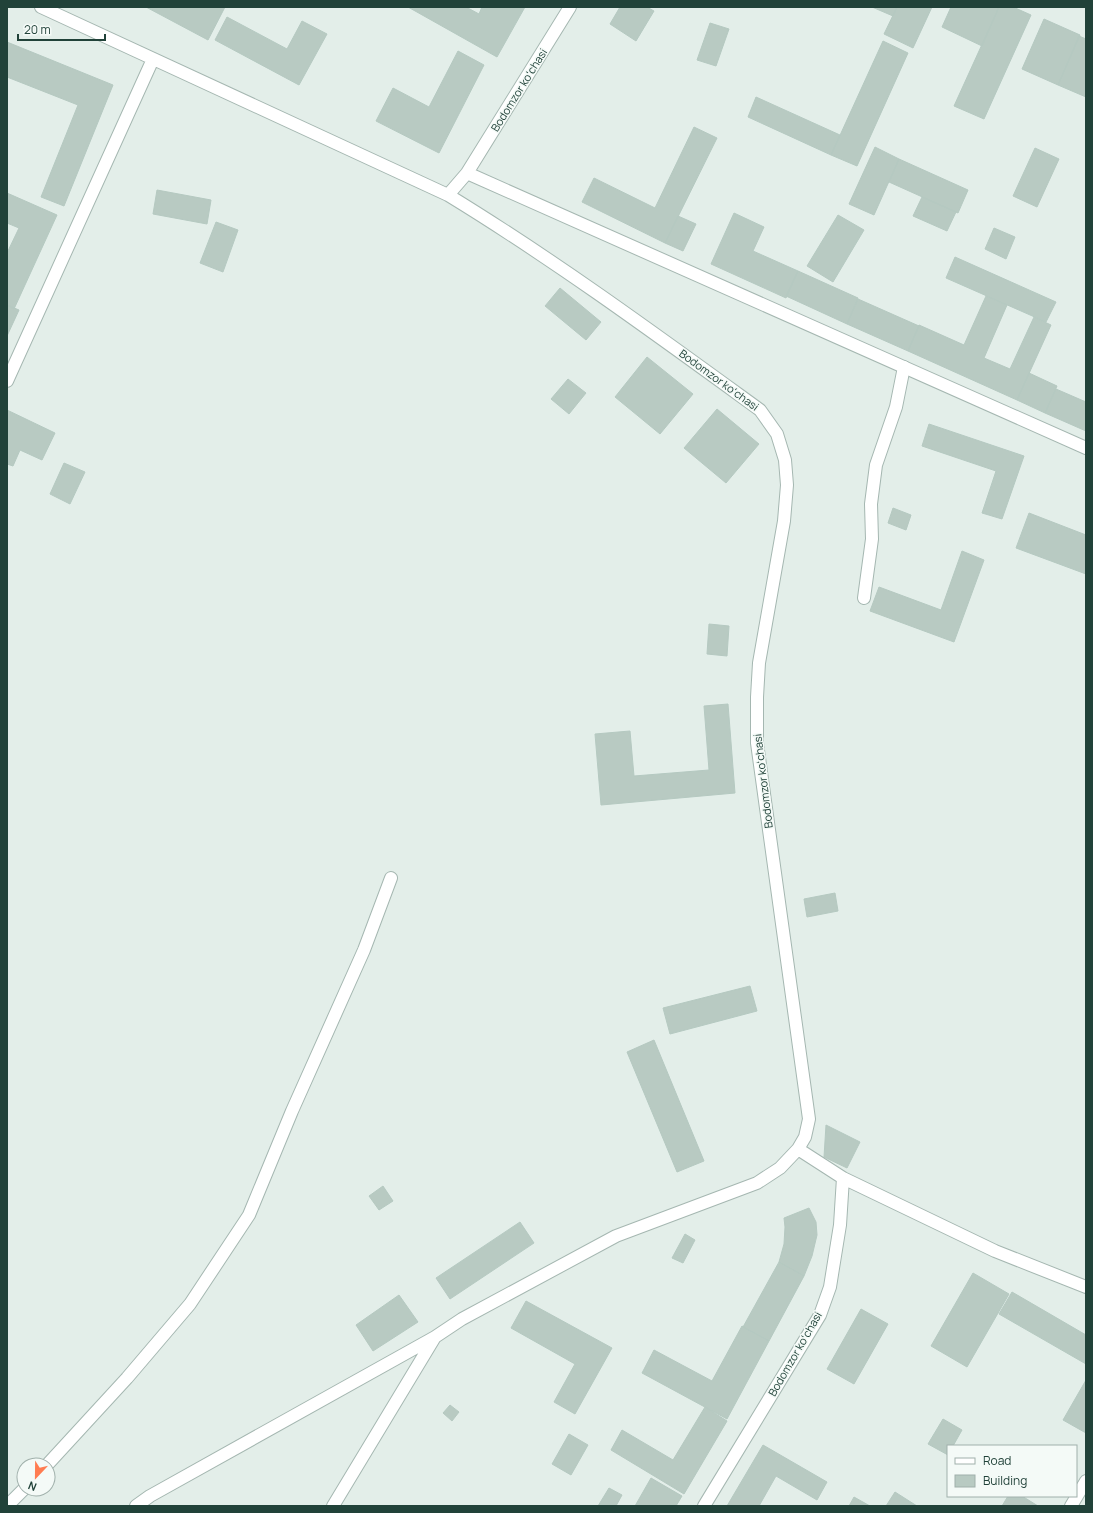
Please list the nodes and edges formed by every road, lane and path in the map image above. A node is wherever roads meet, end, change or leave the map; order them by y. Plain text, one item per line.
1 (41, 7) edge
2 (570, 7) edge
3 (153, 59) junction
4 (467, 173) junction
5 (448, 195) junction
6 (904, 367) junction
7 (7, 380) edge
8 (1086, 448) edge
9 (864, 598) dead end
10 (391, 878) dead end
11 (798, 1149) junction
12 (843, 1178) junction
13 (1086, 1287) edge
14 (435, 1337) junction
15 (54, 1457) edge
16 (1086, 1481) edge
17 (1077, 1496) edge
18 (16, 1497) edge
19 (1076, 1497) edge
20 (7, 1506) edge
21 (136, 1506) edge
22 (333, 1506) edge
23 (704, 1506) edge
24 (1071, 1506) edge

1 - 3 street
2 - 4 street, Bodomzor koʻchasi
3 - 5 street
3 - 7 street
4 - 5 street, Bodomzor koʻchasi
4 - 6 street
5 - 11 street, Bodomzor koʻchasi
6 - 8 street
6 - 9 street
10 - 15 street
11 - 12 street
11 - 14 street, Bodomzor koʻchasi
12 - 13 street
12 - 23 street, Bodomzor koʻchasi
14 - 21 street, Bodomzor koʻchasi
14 - 22 street
16 - 17 street
18 - 20 street
19 - 24 street

